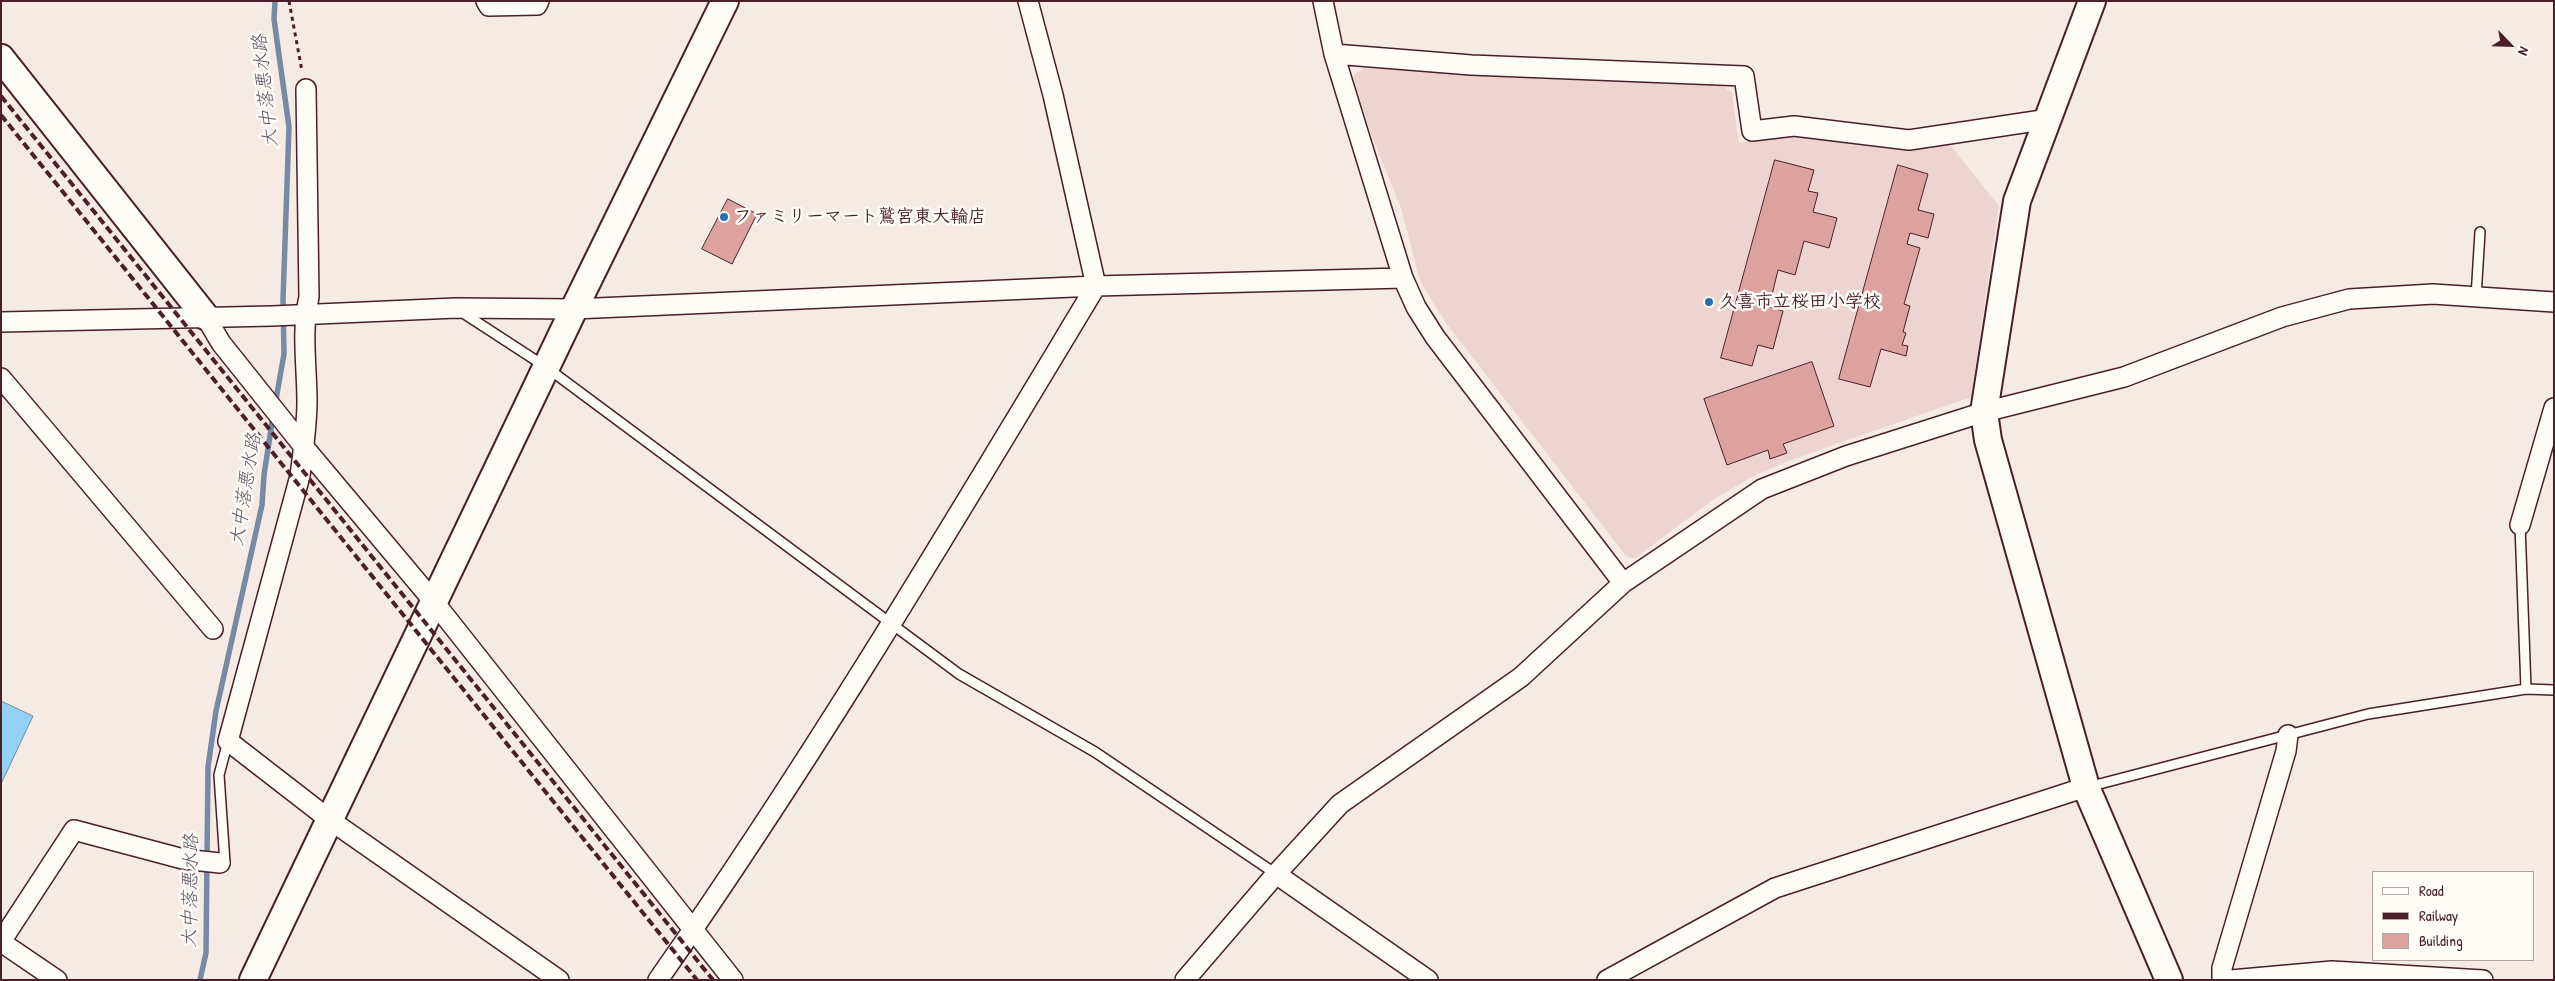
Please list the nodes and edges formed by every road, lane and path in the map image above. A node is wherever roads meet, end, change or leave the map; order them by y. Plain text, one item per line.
1 (289, 1) edge
2 (486, 1) edge
3 (539, 1) edge
4 (725, 1) edge
5 (1028, 1) edge
6 (1324, 1) edge
7 (2092, 1) edge
8 (1334, 54) junction
9 (1, 58) edge
10 (306, 89) joint
11 (2049, 119) junction
12 (2480, 232) dead end
13 (1403, 278) junction
14 (1096, 286) junction
15 (2476, 297) junction
16 (2554, 302) edge
17 (456, 308) junction
18 (574, 309) junction
19 (300, 314) junction
20 (205, 316) junction
21 (1, 322) edge
22 (546, 368) junction
23 (1, 378) edge
24 (2554, 408) edge
25 (1984, 412) junction
26 (300, 442) junction
27 (2520, 525) joint
28 (1623, 583) junction
29 (434, 602) junction
30 (893, 623) junction
31 (213, 629) dead end
32 (2526, 689) junction
33 (2554, 690) edge
34 (2288, 735) junction
35 (228, 742) junction
36 (2086, 787) junction
37 (330, 820) junction
38 (220, 863) joint
39 (1276, 874) junction
40 (693, 930) junction
41 (2, 941) edge
42 (57, 980) edge
43 (253, 980) edge
44 (559, 980) edge
45 (658, 980) edge
46 (733, 980) edge
47 (1185, 980) edge
48 (1428, 980) edge
49 (1606, 980) edge
50 (2169, 980) edge
51 (2222, 980) edge
52 (2231, 980) edge
53 (2483, 980) edge

1 - 10 path
2 - 3 street
4 - 18 street
5 - 14 street
6 - 8 street
7 - 11 street
8 - 11 street
8 - 13 street
9 - 20 street
10 - 19 street
11 - 25 street
12 - 15 lane
13 - 14 street
13 - 28 street
14 - 18 street
14 - 30 street
15 - 16 street
15 - 25 street
17 - 18 street
17 - 19 street
17 - 22 lane
18 - 22 street
19 - 20 street
19 - 26 street
20 - 21 street
20 - 26 street
22 - 29 street
22 - 30 lane
23 - 31 street
24 - 27 street
25 - 28 street
25 - 36 street
26 - 29 street
26 - 35 street
27 - 32 lane
28 - 39 street
29 - 37 street
29 - 40 street
30 - 39 lane
30 - 40 street
32 - 33 lane
32 - 34 lane
34 - 36 lane
34 - 51 street
35 - 37 street
35 - 38 lane
36 - 49 street
36 - 50 street
37 - 43 street
37 - 44 street
38 - 41 street
39 - 47 street
39 - 48 street
40 - 45 street
40 - 46 street
41 - 42 street
52 - 53 street

